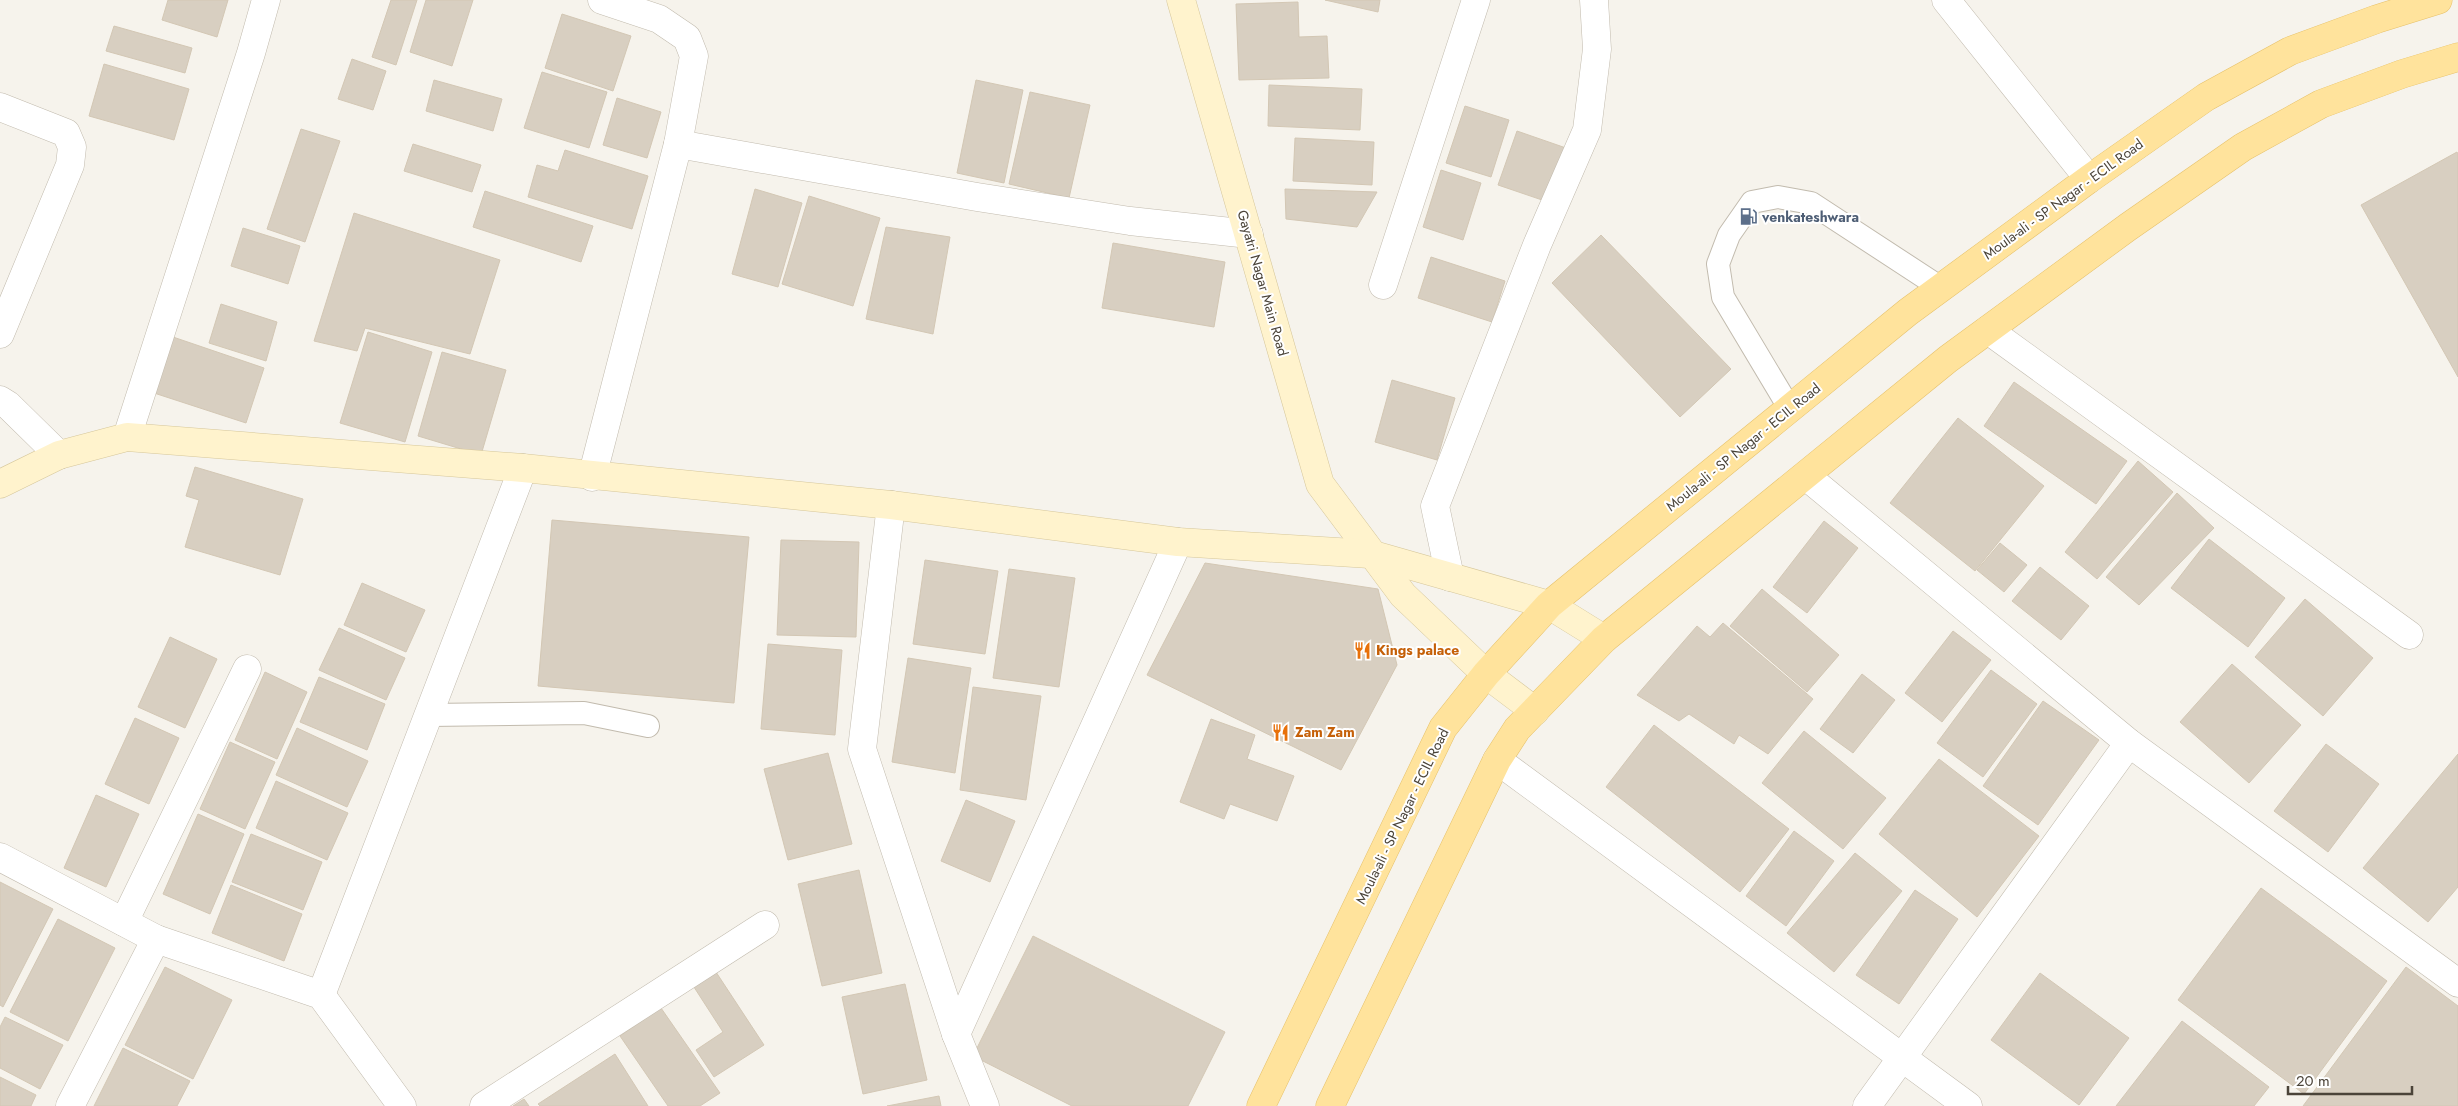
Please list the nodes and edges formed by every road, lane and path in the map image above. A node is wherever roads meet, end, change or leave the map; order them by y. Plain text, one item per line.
1 (266, 0) edge
2 (602, 0) edge
3 (1181, 0) edge
4 (1476, 0) edge
5 (1594, 0) edge
6 (1946, 0) edge
7 (2438, 0) edge
8 (2458, 57) edge
9 (0, 107) edge
10 (678, 144) junction
11 (2089, 179) junction
12 (1249, 234) junction
13 (1383, 285) dead end
14 (1941, 288) junction
15 (1988, 330) junction
16 (0, 334) edge
17 (0, 400) edge
18 (1790, 409) junction
19 (127, 437) junction
20 (59, 456) junction
21 (522, 468) junction
22 (1806, 476) junction
23 (592, 477) junction
24 (0, 484) edge
25 (891, 506) junction
26 (1178, 542) junction
27 (1370, 554) junction
28 (1450, 577) junction
29 (1549, 605) junction
30 (2409, 635) dead end
31 (1604, 639) junction
32 (247, 669) dead end
33 (1486, 674) junction
34 (1534, 711) junction
35 (428, 715) junction
36 (648, 726) dead end
37 (2128, 743) junction
38 (1497, 760) junction
39 (0, 857) edge
40 (124, 922) junction
41 (765, 925) dead end
42 (156, 939) junction
43 (2458, 983) edge
44 (321, 995) junction
45 (956, 1034) junction
46 (1903, 1057) junction
47 (70, 1106) edge
48 (402, 1106) edge
49 (484, 1106) edge
50 (985, 1106) edge
51 (1261, 1106) edge
52 (1330, 1106) edge
53 (1867, 1106) edge
54 (1968, 1106) edge

1 - 19 street
2 - 10 street
3 - 12 street, Gayatri Nagar Main Road
4 - 13 street
5 - 28 street
6 - 11 street
7 - 11 main road, Moula-ali - SP Nagar - ECIL Road
8 - 15 main road
9 - 16 street
10 - 12 street
10 - 23 street
11 - 14 main road, Moula-ali - SP Nagar - ECIL Road
12 - 27 street, Gayatri Nagar Main Road
14 - 18 main road, Moula-ali - SP Nagar - ECIL Road
14 - 18 lane
15 - 22 main road
15 - 30 street
17 - 20 street
18 - 29 main road, Moula-ali - SP Nagar - ECIL Road
19 - 20 street
19 - 21 street
20 - 24 street
21 - 23 street
21 - 35 street
22 - 31 main road
22 - 37 street
23 - 25 street
25 - 26 street
25 - 45 street
26 - 27 street
26 - 45 street
27 - 28 street
27 - 33 street, Gayatri Nagar Main Road
28 - 29 street
29 - 31 street
29 - 33 main road, Moula-ali - SP Nagar - ECIL Road
31 - 34 main road
32 - 40 street
33 - 34 street, Gayatri Nagar Main Road
33 - 51 main road, Moula-ali - SP Nagar - ECIL Road
34 - 38 main road
35 - 36 lane
35 - 44 street
37 - 43 street
37 - 46 street
38 - 46 street
38 - 52 main road
39 - 40 street
40 - 42 street
41 - 49 street
42 - 44 street
42 - 47 street
44 - 48 street
45 - 50 street
46 - 53 street
46 - 54 street

